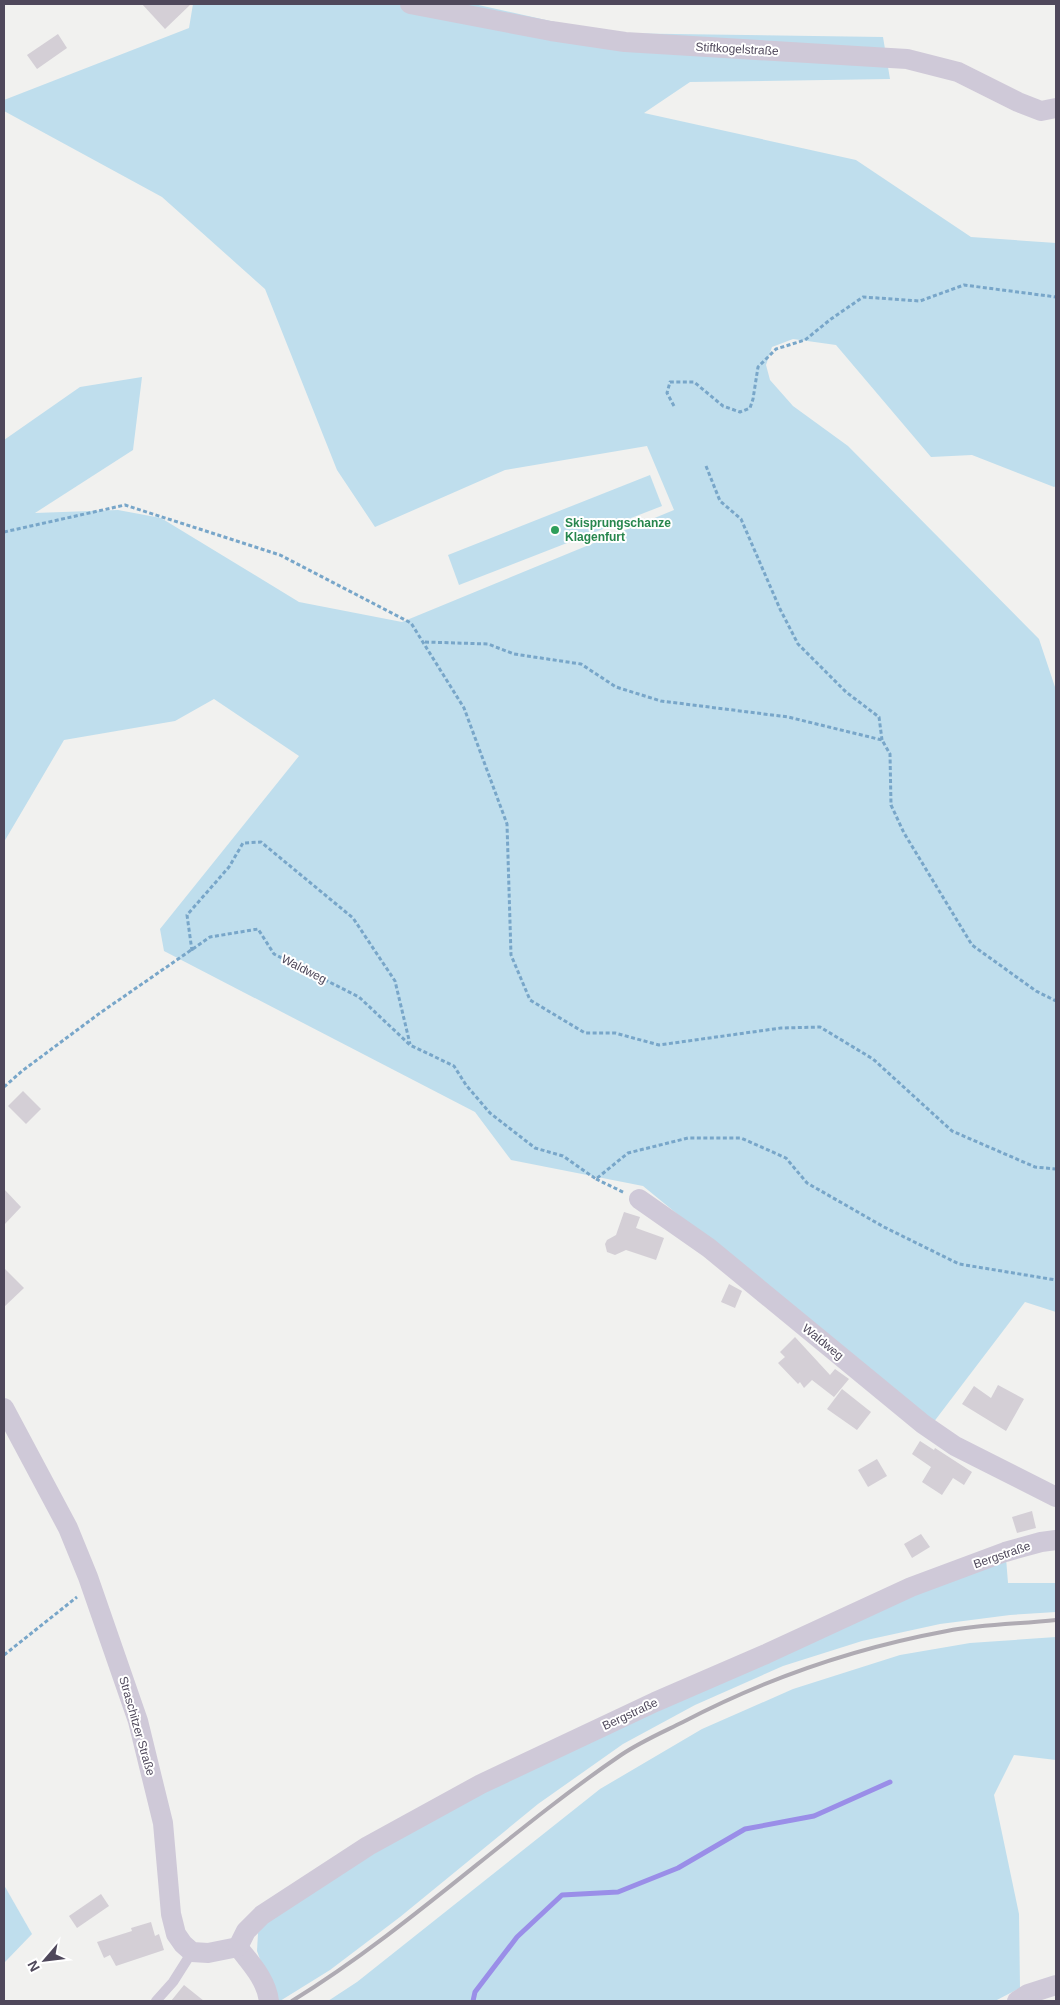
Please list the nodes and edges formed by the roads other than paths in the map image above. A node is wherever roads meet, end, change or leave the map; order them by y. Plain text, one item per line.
1 (410, 4) edge
2 (1056, 108) edge
3 (639, 1199) road end
4 (4, 1408) edge
5 (1056, 1497) edge
6 (1056, 1540) edge
7 (238, 1947) junction
8 (192, 1952) junction
9 (1056, 1985) edge
10 (156, 2001) edge
11 (269, 2001) edge
12 (1017, 2001) edge

1 - 2 street, Stiftkogelstraße
3 - 5 street, Waldweg
4 - 8 street, Straschitzer Straße
6 - 7 street, Bergstraße
7 - 8 street
7 - 11 street
8 - 10 lane
9 - 12 street

